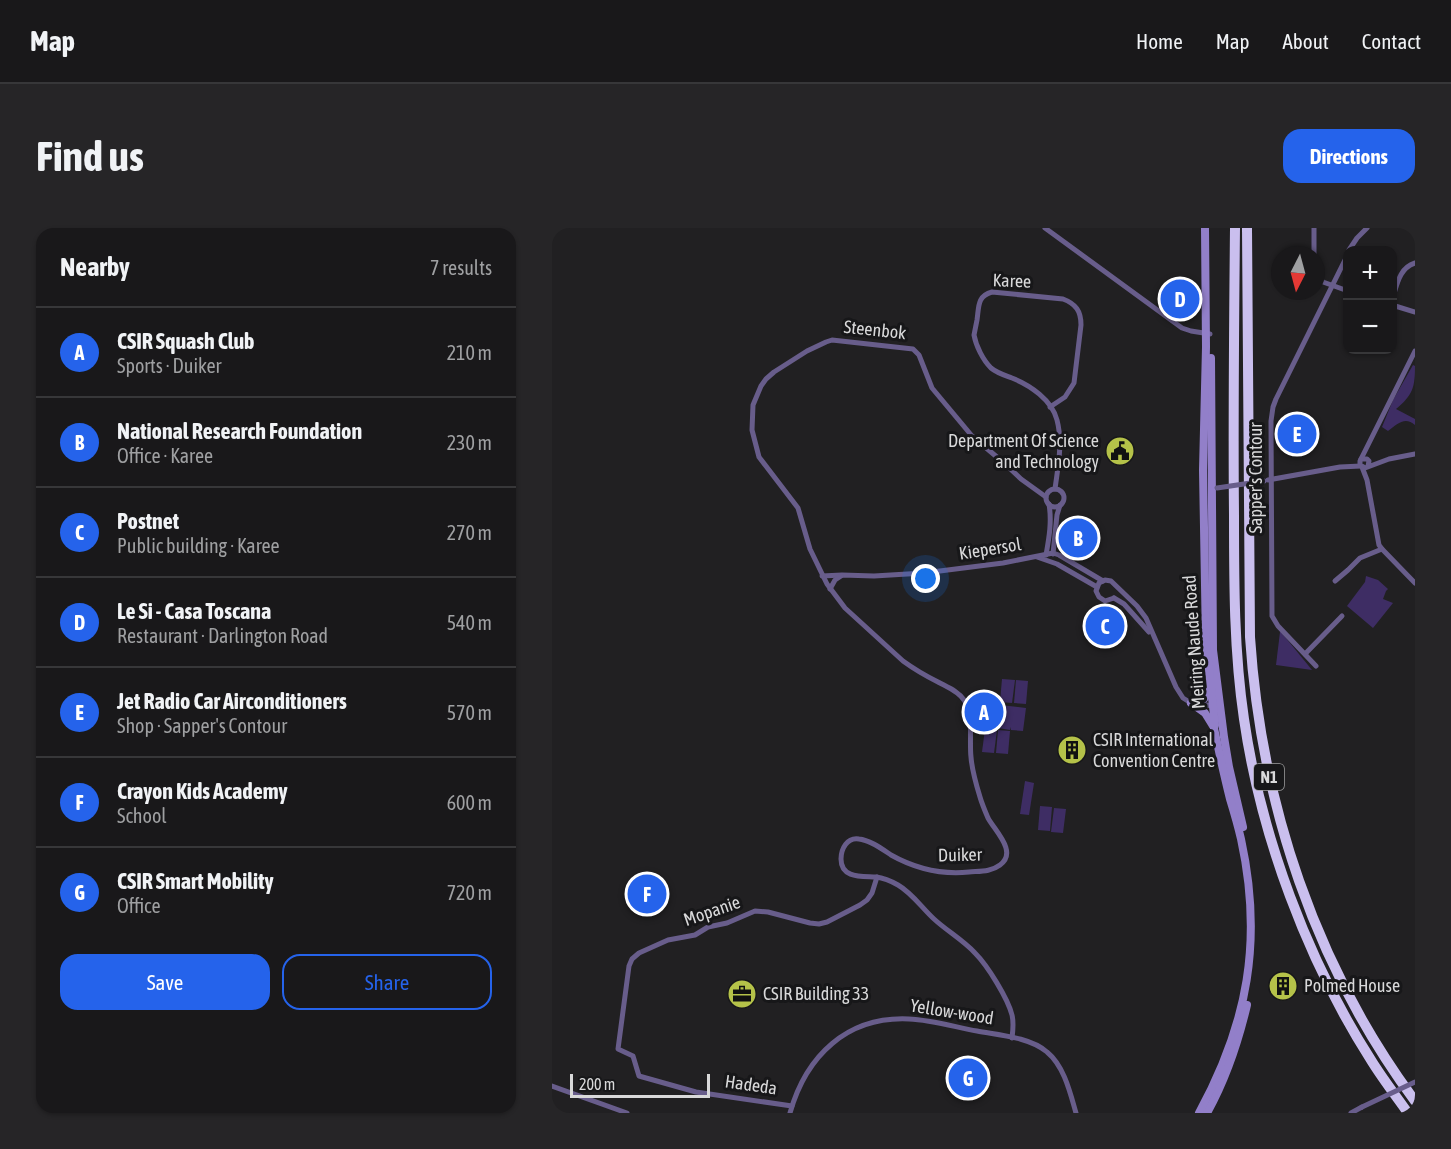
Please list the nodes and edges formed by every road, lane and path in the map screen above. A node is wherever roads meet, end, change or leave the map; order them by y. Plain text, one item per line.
1 (1045, 228) edge
2 (1205, 228) edge
3 (1210, 228) edge
4 (1232, 228) edge
5 (1247, 228) edge
6 (1314, 228) edge
7 (1367, 228) edge
8 (1314, 246) edge
9 (1352, 246) edge
10 (1343, 262) edge
11 (1415, 263) edge
12 (1325, 283) edge
13 (1331, 286) junction
14 (1397, 286) edge
15 (1343, 290) edge
16 (1397, 307) edge
17 (1415, 312) edge
18 (1208, 333) junction
19 (1415, 351) edge
20 (1050, 407) junction
21 (1415, 454) edge
22 (1364, 463) junction
23 (1271, 479) junction
24 (1055, 489) junction
25 (1211, 489) junction
26 (1047, 494) junction
27 (1049, 504) junction
28 (1060, 505) junction
29 (1382, 549) junction
30 (1049, 557) junction
31 (842, 575) junction
32 (822, 576) junction
33 (1103, 581) junction
34 (1335, 581) dead end
35 (1415, 583) edge
36 (1097, 587) junction
37 (1116, 587) junction
38 (831, 590) junction
39 (1114, 598) junction
40 (1137, 606) junction
41 (1132, 612) junction
42 (1342, 616) dead end
43 (1153, 635) junction
44 (1305, 654) junction
45 (1316, 666) dead end
46 (1210, 690) junction
47 (1191, 703) junction
48 (1215, 706) junction
49 (1214, 728) junction
50 (877, 878) junction
51 (1012, 1038) junction
52 (618, 1049) joint
53 (1415, 1082) edge
54 (552, 1086) edge
55 (1415, 1101) edge
56 (792, 1106) junction
57 (1077, 1112) edge
58 (627, 1113) edge
59 (789, 1113) edge
60 (1199, 1113) edge
61 (1207, 1113) edge
62 (1351, 1113) edge
63 (1408, 1113) edge

1 - 18 street
2 - 18 street, Meiring Naude Road
3 - 18 street, Meiring Naude Road
4 - 63 highway, N1
5 - 55 highway, N1
6 - 8 street
7 - 9 street, Sapper's Contour
10 - 13 street, Sapper's Contour
11 - 14 street
12 - 13 street
13 - 15 street
13 - 23 street, Sapper's Contour
16 - 17 street
18 - 25 street, Meiring Naude Road
19 - 22 street
20 - 20 street, Karee
20 - 24 street, Karee
21 - 22 street
22 - 23 street
22 - 29 street
23 - 25 street, bridge
23 - 44 street, Sapper's Contour
24 - 26 street
24 - 28 street
25 - 46 street, Meiring Naude Road
25 - 48 street, Meiring Naude Road
26 - 27 street
26 - 32 street, Steenbok
27 - 28 street
27 - 30 street
28 - 30 street
29 - 34 street
29 - 35 street
30 - 31 street, Kiepersol
30 - 33 street
30 - 36 street
31 - 32 street, Kiepersol
31 - 38 street
32 - 38 street, Duiker
33 - 36 street
33 - 37 street
36 - 39 street
37 - 39 street
37 - 40 street
38 - 50 street, Duiker
39 - 41 street
40 - 41 street
40 - 43 street
41 - 43 street
42 - 44 street
43 - 47 street
44 - 45 street, Sapper's Contour
46 - 47 street
46 - 48 street, Meiring Naude Road
47 - 48 street
47 - 49 street
48 - 49 street, Meiring Naude Road
48 - 61 street, Meiring Naude Road
49 - 60 street, Meiring Naude Road
50 - 51 street, Duiker
50 - 52 street, Mopanie
51 - 56 street, Yellow-wood
51 - 57 street, Yellow-wood
52 - 56 street, Hadeda
53 - 62 street, bridge
54 - 58 street
56 - 59 street, Yellow-wood

